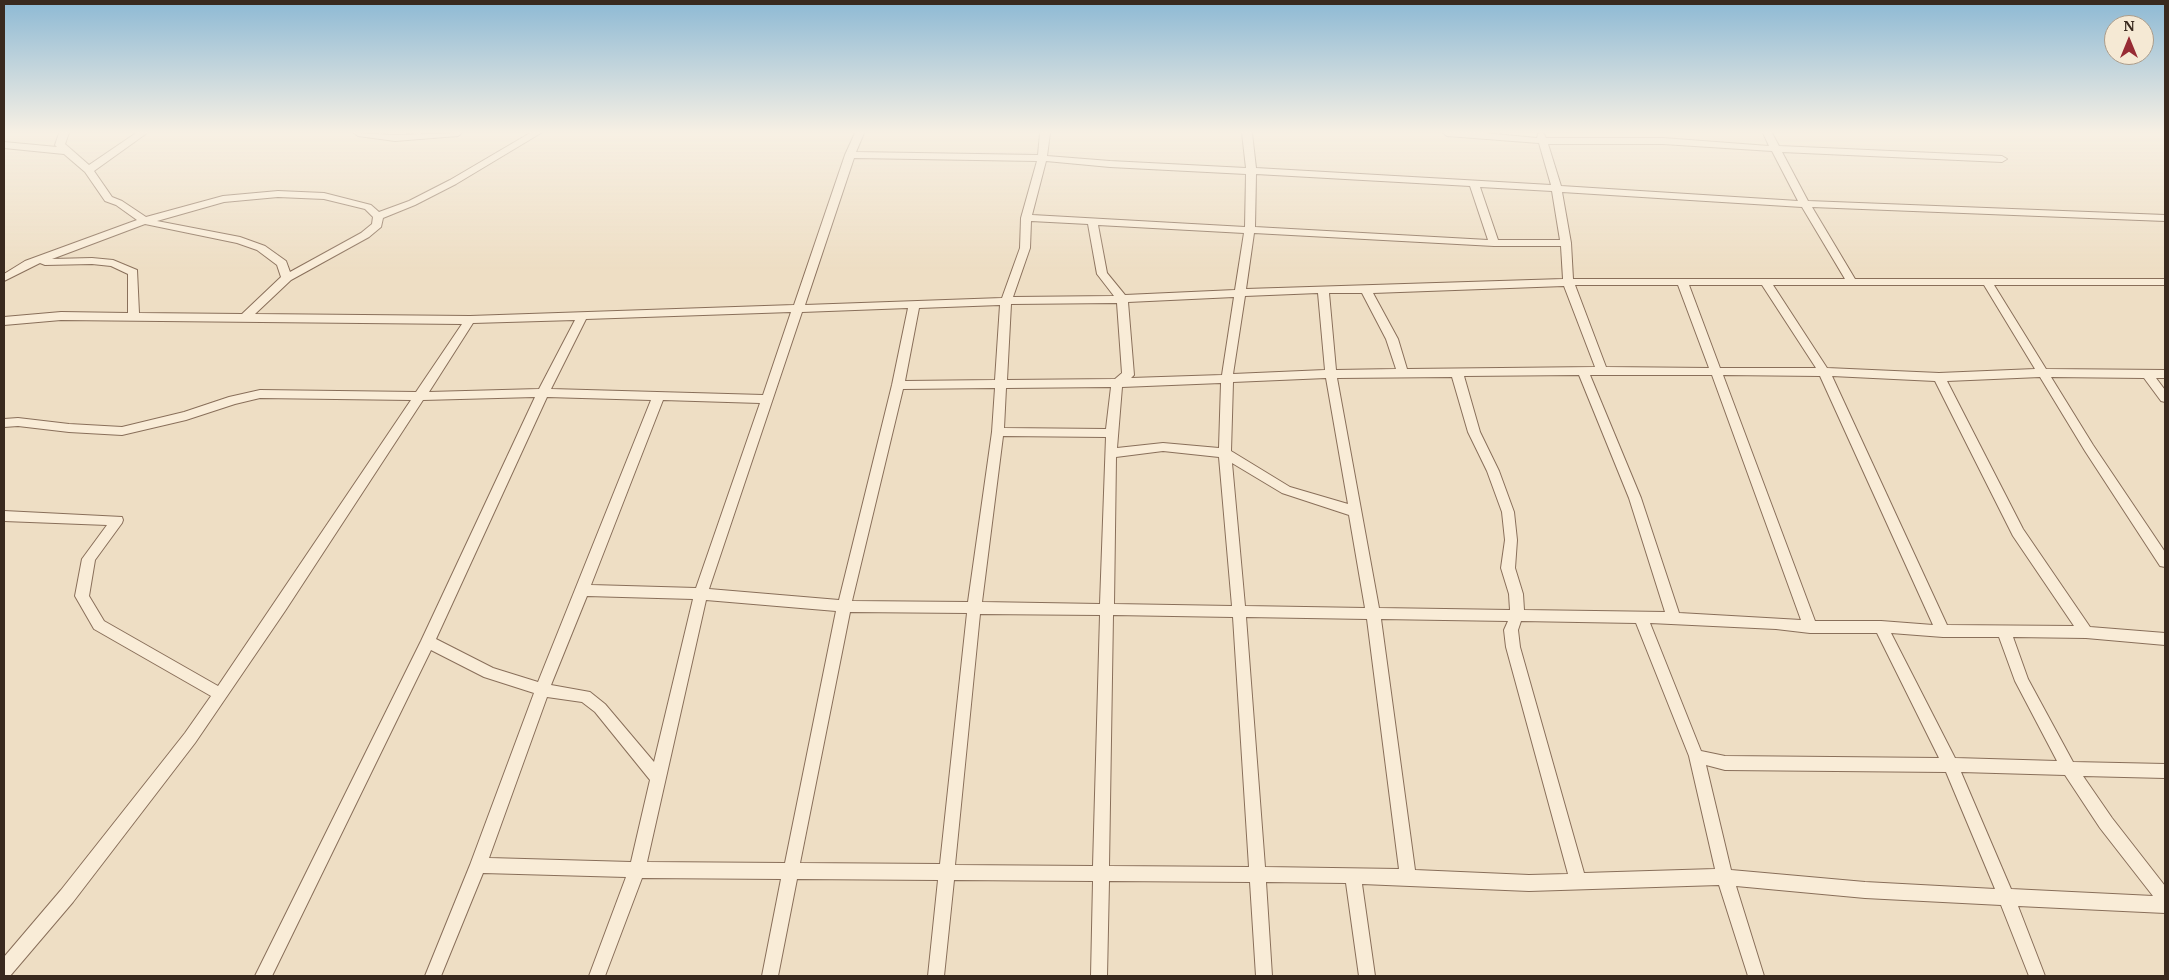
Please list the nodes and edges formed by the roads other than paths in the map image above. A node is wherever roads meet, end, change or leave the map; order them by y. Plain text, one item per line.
1 (95, 179) edge
2 (459, 179) edge
3 (842, 179) edge
4 (1036, 179) edge
5 (1251, 179) edge
6 (1401, 179) edge
7 (1554, 179) edge
8 (1792, 179) edge
9 (1474, 183) junction
10 (1556, 187) junction
11 (1805, 204) junction
12 (378, 216) junction
13 (1026, 218) junction
14 (2165, 218) edge
15 (144, 221) junction
16 (1093, 223) junction
17 (1250, 229) junction
18 (1494, 243) junction
19 (1566, 243) junction
20 (29, 263) junction
21 (4, 278) edge
22 (287, 278) junction
23 (1568, 282) junction
24 (1682, 282) junction
25 (1765, 282) junction
26 (1852, 282) junction
27 (1986, 282) junction
28 (2165, 282) edge
29 (1323, 289) junction
30 (1366, 290) junction
31 (1242, 292) junction
32 (1122, 299) junction
33 (1006, 301) junction
34 (914, 304) junction
35 (798, 308) junction
36 (582, 316) junction
37 (134, 317) junction
38 (244, 318) junction
39 (470, 320) junction
40 (4, 321) edge
41 (1583, 371) junction
42 (1602, 371) junction
43 (1716, 371) junction
44 (1824, 372) junction
45 (1402, 373) junction
46 (1458, 373) junction
47 (2042, 373) junction
48 (1331, 374) junction
49 (2147, 374) junction
50 (2165, 374) edge
51 (1939, 377) junction
52 (1227, 379) junction
53 (1117, 383) junction
54 (898, 385) junction
55 (1002, 386) junction
56 (543, 393) junction
57 (659, 395) junction
58 (420, 396) junction
59 (2165, 398) edge
60 (767, 399) junction
61 (4, 423) edge
62 (998, 432) junction
63 (1111, 433) junction
64 (1110, 453) junction
65 (1225, 454) junction
66 (1356, 512) junction
67 (7, 516) edge
68 (2165, 562) edge
69 (582, 590) junction
70 (701, 594) junction
71 (844, 606) junction
72 (974, 608) junction
73 (1106, 610) junction
74 (1239, 611) junction
75 (1373, 614) junction
76 (1517, 614) junction
77 (1641, 618) junction
78 (1674, 618) junction
79 (1810, 627) junction
80 (1881, 627) junction
81 (1943, 631) junction
82 (2086, 632) junction
83 (2004, 633) junction
84 (2165, 639) edge
85 (428, 642) junction
86 (542, 690) junction
87 (220, 694) junction
88 (1696, 756) junction
89 (1951, 766) junction
90 (2069, 768) junction
91 (2165, 771) edge
92 (659, 779) junction
93 (478, 865) junction
94 (637, 870) junction
95 (792, 870) junction
96 (947, 872) junction
97 (1102, 874) junction
98 (1258, 875) junction
99 (1353, 876) junction
100 (1408, 877) junction
101 (1725, 877) junction
102 (1578, 882) junction
103 (2007, 898) junction
104 (2165, 899) edge
105 (2165, 905) edge
106 (4, 970) edge
107 (263, 976) edge
108 (433, 976) edge
109 (597, 976) edge
110 (770, 976) edge
111 (936, 976) edge
112 (1099, 976) edge
113 (1264, 976) edge
114 (1367, 976) edge
115 (1756, 976) edge
116 (2037, 976) edge

1 - 15 street
2 - 12 street
3 - 35 street
4 - 13 street
5 - 17 street
6 - 9 street
7 - 10 street
8 - 11 street
9 - 10 street
9 - 18 street
10 - 11 street
10 - 19 street
11 - 14 street
11 - 26 street
12 - 15 street
12 - 22 street
13 - 16 street
13 - 33 street
15 - 20 street
15 - 22 street
16 - 17 street
16 - 32 street
17 - 18 street
17 - 31 street
18 - 19 street
19 - 23 street
20 - 21 street
20 - 37 street
22 - 38 street
23 - 24 street
23 - 30 street
23 - 42 street
24 - 25 street
24 - 43 street
25 - 26 street
25 - 44 street
26 - 27 street
27 - 28 street
27 - 47 street
29 - 30 street
29 - 31 street
29 - 48 street
30 - 45 street
31 - 32 street
31 - 52 street
32 - 33 street
32 - 53 street
33 - 34 street
33 - 55 street
34 - 35 street
34 - 54 street
35 - 36 street
35 - 60 street
36 - 39 street
36 - 56 street
37 - 38 street
37 - 40 street
38 - 39 street
39 - 58 street
41 - 42 street
41 - 46 street
41 - 78 street
42 - 43 street
43 - 44 street
43 - 79 street
44 - 51 street
44 - 81 street
45 - 46 street
45 - 48 street
46 - 76 street
47 - 49 street
47 - 51 street
47 - 68 street
48 - 52 street
48 - 66 street
49 - 50 street
49 - 59 street
51 - 82 street
52 - 53 street
52 - 65 street
53 - 55 street
53 - 63 street
54 - 55 street
54 - 71 street
55 - 62 street
56 - 57 street
56 - 58 street
56 - 85 street
57 - 60 street
57 - 69 street
58 - 61 street
58 - 87 street
60 - 70 street
62 - 63 street
62 - 72 street
63 - 64 street
64 - 65 street
64 - 73 street
65 - 66 street
65 - 74 street
66 - 75 street
67 - 87 street
69 - 70 street
69 - 86 street
70 - 71 street
70 - 92 street
71 - 72 street
71 - 95 street
72 - 73 street
72 - 96 street
73 - 74 street
73 - 97 street
74 - 75 street
74 - 98 street
75 - 76 street
75 - 100 street
76 - 77 street
76 - 102 street
77 - 78 street
77 - 88 street
78 - 79 street
79 - 80 street
80 - 81 street
80 - 89 street
81 - 83 street
82 - 83 street
82 - 84 street
83 - 90 street
85 - 86 street
85 - 107 street
86 - 92 street
86 - 93 street
87 - 106 street
88 - 89 street
88 - 101 street
89 - 90 street
89 - 103 street
90 - 91 street
90 - 104 street
92 - 94 street
93 - 94 street
93 - 108 street
94 - 95 street
94 - 109 street
95 - 96 street
95 - 110 street
96 - 97 street
96 - 111 street
97 - 98 street
97 - 112 street
98 - 99 street
98 - 113 street
99 - 100 street
99 - 114 street
100 - 102 street
101 - 102 street
101 - 103 street
101 - 115 street
103 - 105 street
103 - 116 street

